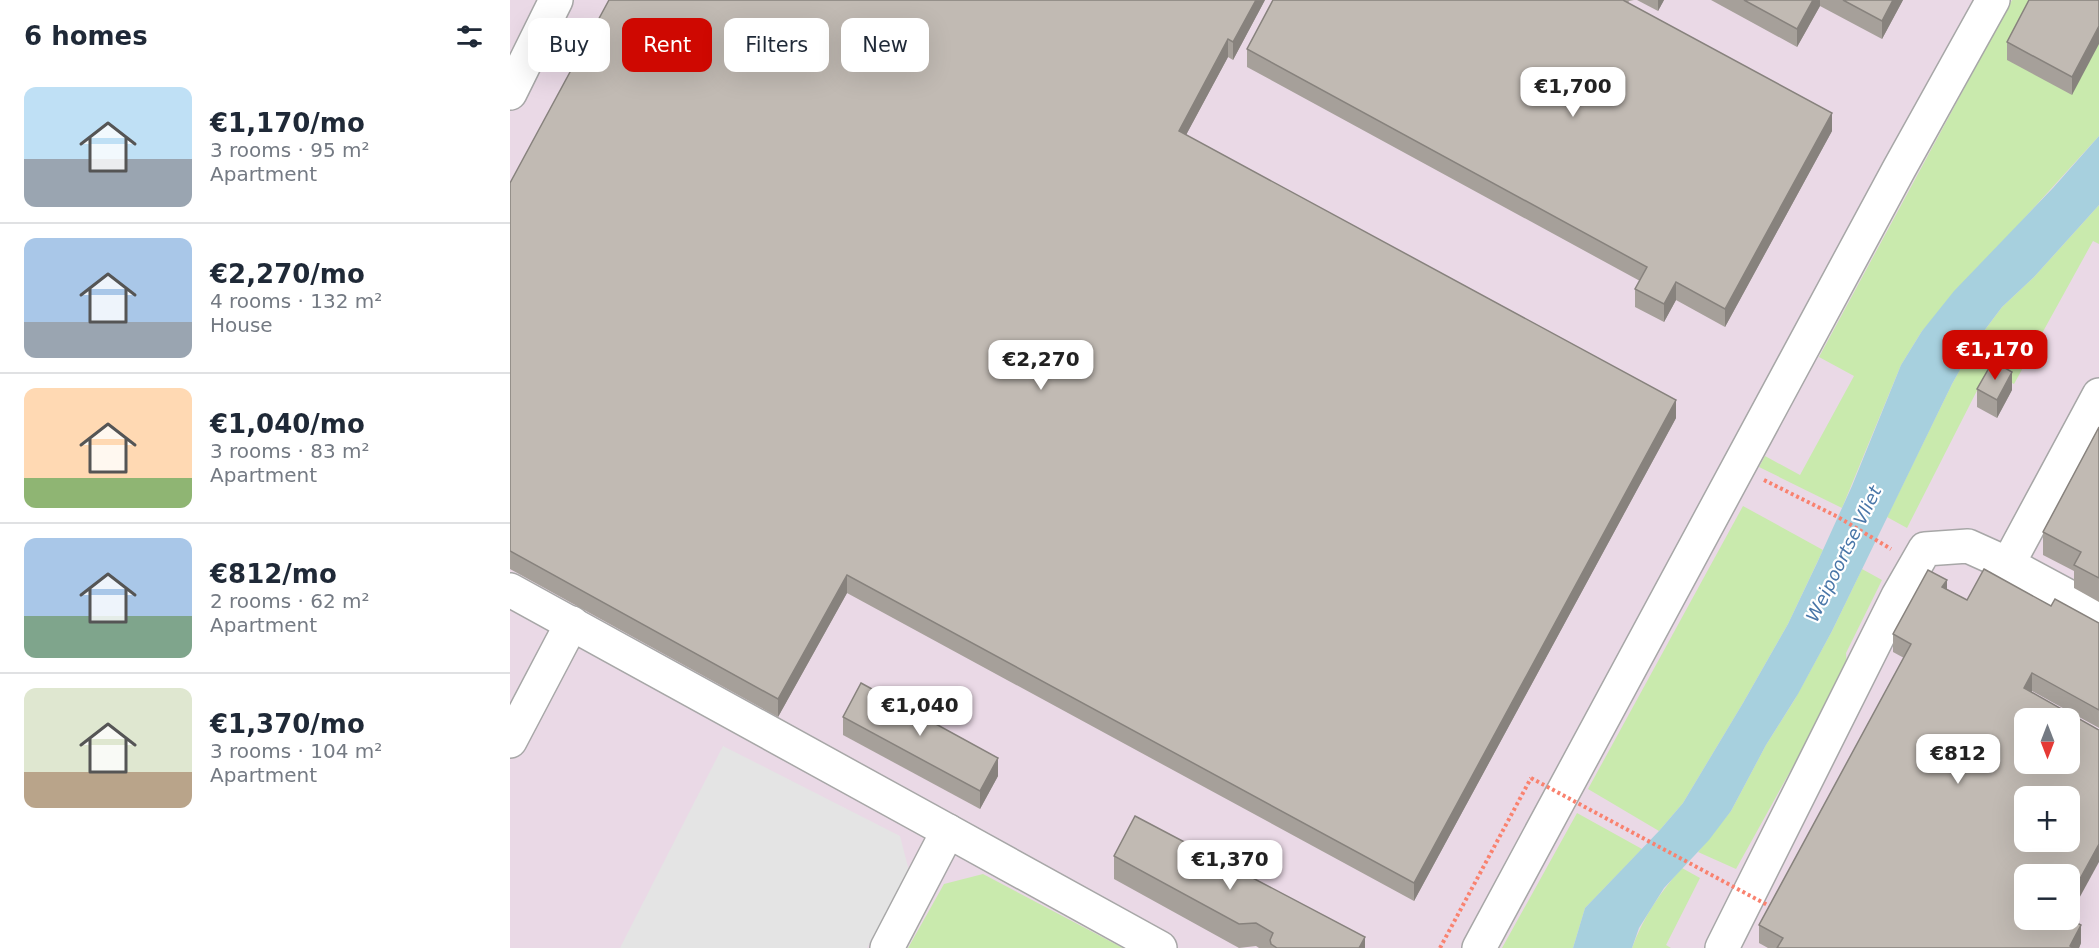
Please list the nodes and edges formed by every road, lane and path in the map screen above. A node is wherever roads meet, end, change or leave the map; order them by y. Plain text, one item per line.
1 (556, 0) edge
2 (1993, 0) edge
3 (510, 93) edge
4 (2099, 395) edge
5 (1739, 467) junction
6 (1876, 541) dead end
7 (2008, 564) junction
8 (510, 590) edge
9 (2099, 613) edge
10 (572, 623) junction
11 (510, 741) edge
12 (948, 831) junction
13 (1774, 908) edge
14 (887, 948) edge
15 (1160, 948) edge
16 (1440, 948) edge
17 (1479, 948) edge
18 (1722, 948) edge

1 - 3 lane
2 - 5 lane
4 - 7 lane
5 - 6 path
5 - 17 lane
7 - 9 lane
7 - 18 lane
8 - 10 lane
10 - 11 lane
10 - 12 lane
12 - 14 lane
12 - 15 lane
13 - 16 path, bridge

